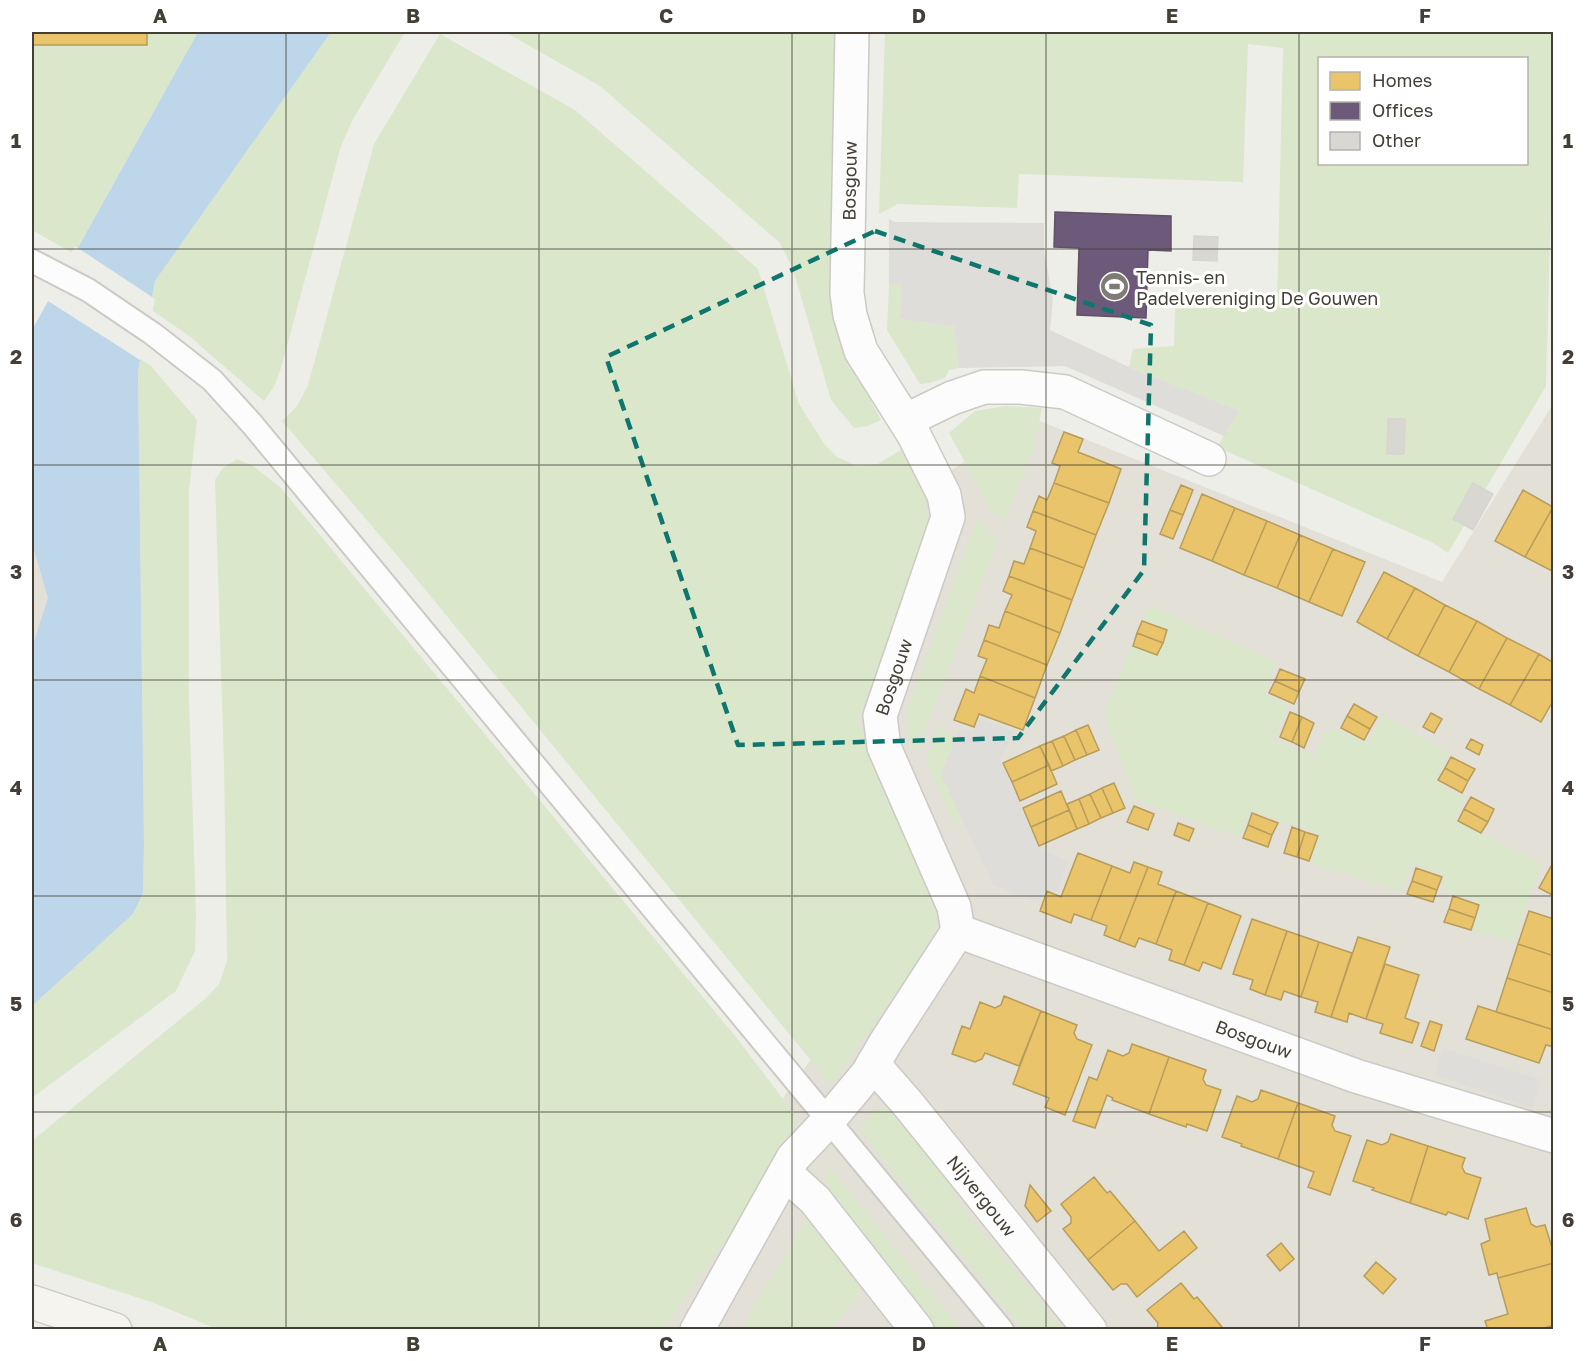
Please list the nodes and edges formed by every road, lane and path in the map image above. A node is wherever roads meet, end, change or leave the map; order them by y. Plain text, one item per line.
1 (852, 32) edge
2 (32, 261) edge
3 (908, 423) junction
4 (1209, 459) dead end
5 (958, 931) junction
6 (873, 1064) junction
7 (828, 1121) junction
8 (1554, 1136) edge
9 (785, 1173) junction
10 (32, 1302) edge
11 (115, 1329) edge
12 (697, 1329) edge
13 (917, 1329) edge
14 (1002, 1329) edge
15 (1090, 1329) edge

1 - 3 street, Bosgouw
2 - 7 lane
3 - 4 street
3 - 5 street, Bosgouw
5 - 6 street
5 - 8 street, Bosgouw
6 - 7 street
6 - 15 street, Nijvergouw
7 - 9 street
7 - 14 lane
9 - 12 street
9 - 13 street
10 - 11 main road

